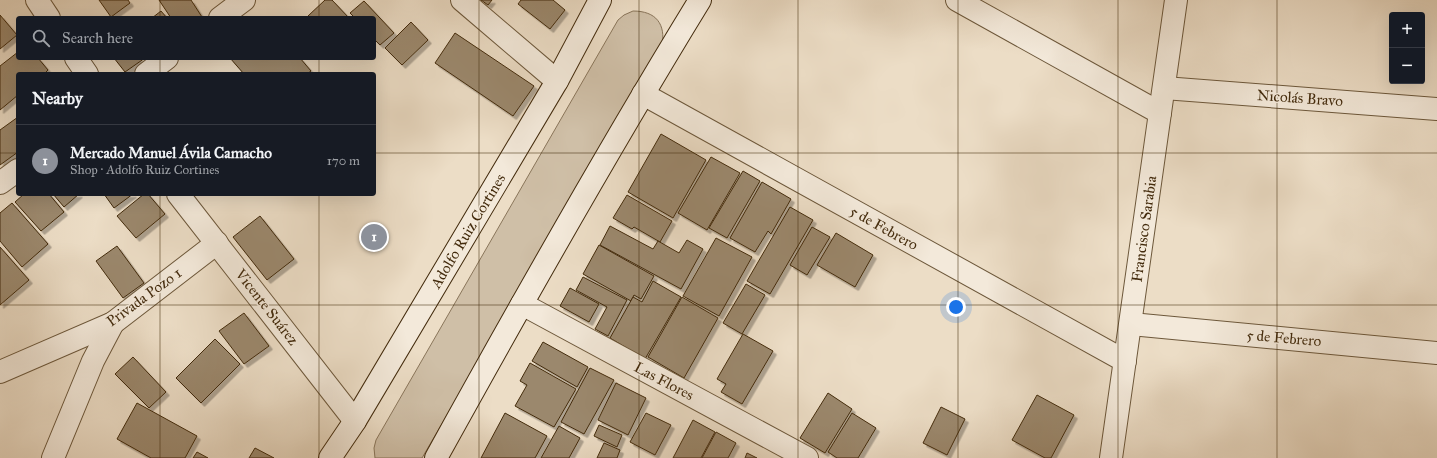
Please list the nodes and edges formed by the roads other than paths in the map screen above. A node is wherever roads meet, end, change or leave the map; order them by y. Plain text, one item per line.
1 (37, 0) edge
2 (244, 0) edge
3 (462, 0) edge
4 (600, 0) edge
5 (700, 0) edge
6 (957, 0) edge
7 (1176, 0) edge
8 (48, 16) edge
9 (223, 16) edge
10 (77, 60) edge
11 (164, 60) edge
12 (86, 72) edge
13 (149, 72) edge
14 (557, 81) junction
15 (1164, 88) junction
16 (643, 94) junction
17 (1437, 109) edge
18 (1160, 113) junction
19 (16, 171) edge
20 (0, 183) edge
21 (180, 196) edge
22 (217, 243) junction
23 (522, 304) junction
24 (113, 323) junction
25 (1131, 324) junction
26 (1437, 353) edge
27 (1125, 361) junction
28 (0, 372) edge
29 (355, 421) junction
30 (53, 458) edge
31 (330, 458) edge
32 (436, 458) edge
33 (807, 458) edge
34 (1111, 458) edge

1 - 8 street
2 - 9 street
3 - 14 street
4 - 14 street, Adolfo Ruiz Cortines
5 - 16 street
6 - 18 street
7 - 15 street, Francisco Sarabia
10 - 12 street
11 - 13 street
14 - 29 street, Adolfo Ruiz Cortines
15 - 17 street, Nicolás Bravo
15 - 18 street, Francisco Sarabia
16 - 23 street
16 - 27 street, 5 de Febrero
18 - 25 street, Francisco Sarabia
19 - 20 street
21 - 22 street, Vicente Suárez
22 - 24 street, Privada Pozo 1
22 - 29 street, Vicente Suárez
23 - 32 street
23 - 33 street, Las Flores
24 - 28 street, Privada Pozo 1
24 - 30 street
25 - 26 street, 5 de Febrero
25 - 27 street, Francisco Sarabia
27 - 34 street, Francisco Sarabia
29 - 31 street, Adolfo Ruiz Cortines

